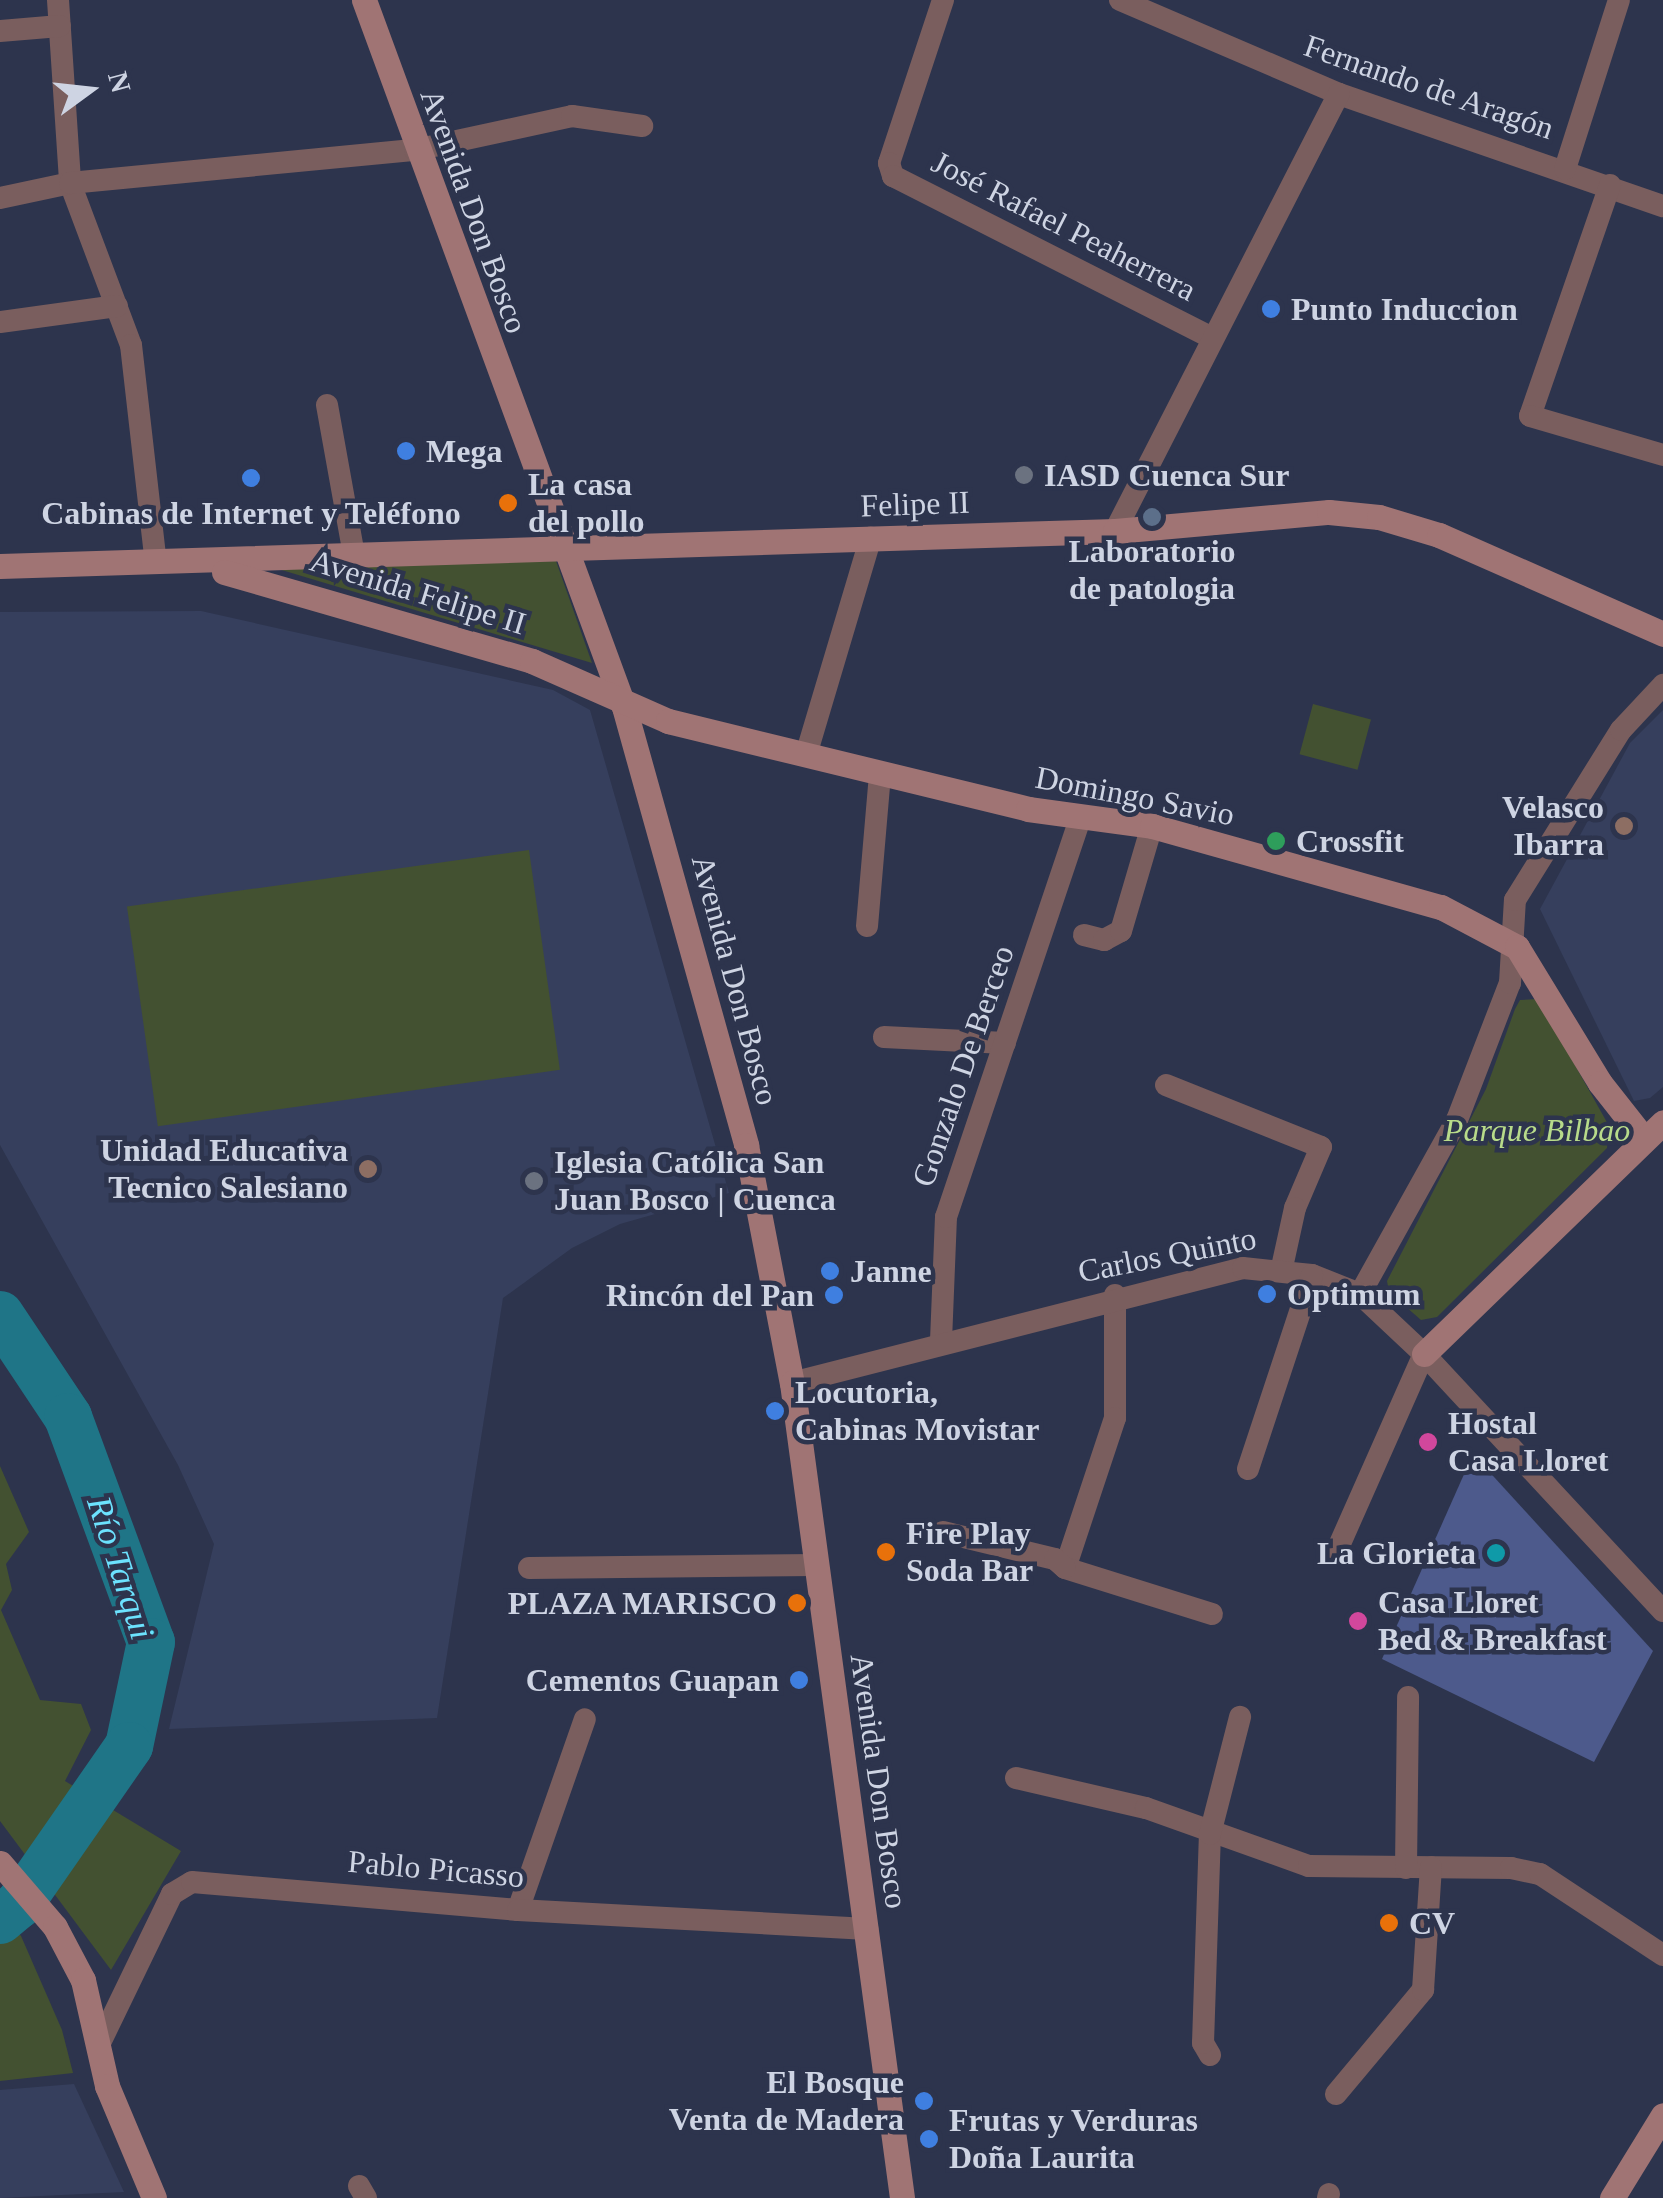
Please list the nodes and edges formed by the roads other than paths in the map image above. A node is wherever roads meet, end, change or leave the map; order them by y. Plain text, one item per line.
1 (58, 0) edge
2 (364, 0) edge
3 (944, 0) edge
4 (1120, 0) edge
5 (1619, 0) edge
6 (60, 26) junction
7 (0, 32) edge
8 (1339, 94) junction
9 (642, 126) dead end
10 (415, 150) junction
11 (1565, 170) junction
12 (70, 183) junction
13 (1610, 185) junction
14 (0, 198) edge
15 (1663, 206) edge
16 (117, 306) junction
17 (0, 322) edge
18 (1211, 337) junction
19 (328, 405) dead end
20 (1663, 455) edge
21 (1115, 531) junction
22 (870, 538) junction
23 (564, 544) junction
24 (354, 555) junction
25 (156, 563) junction
26 (184, 564) junction
27 (0, 566) edge
28 (1663, 634) edge
29 (1663, 685) edge
30 (624, 706) junction
31 (806, 754) junction
32 (880, 773) junction
33 (1080, 818) junction
34 (1152, 826) junction
35 (866, 926) dead end
36 (1084, 934) dead end
37 (1516, 946) junction
38 (884, 1037) dead end
39 (1005, 1043) junction
40 (1166, 1085) dead end
41 (1653, 1130) edge
42 (1282, 1267) junction
43 (1312, 1275) junction
44 (1360, 1294) junction
45 (1114, 1296) junction
46 (941, 1341) junction
47 (1424, 1354) junction
48 (792, 1383) junction
49 (1248, 1469) dead end
50 (943, 1532) dead end
51 (1334, 1557) dead end
52 (816, 1566) junction
53 (529, 1568) dead end
54 (1065, 1568) junction
55 (1663, 1611) edge
56 (1212, 1614) dead end
57 (1408, 1697) dead end
58 (1240, 1717) dead end
59 (585, 1719) dead end
60 (1016, 1778) dead end
61 (1210, 1834) junction
62 (1, 1864) edge
63 (1432, 1866) junction
64 (1406, 1868) junction
65 (518, 1910) junction
66 (868, 1930) junction
67 (1663, 1955) edge
68 (98, 2046) junction
69 (1210, 2055) dead end
70 (1336, 2094) dead end
71 (1663, 2115) edge
72 (154, 2198) edge
73 (902, 2198) edge
74 (1612, 2198) edge

1 - 6 street
2 - 10 main road, Avenida Don Bosco
3 - 18 street, José Rafael Peaherrera
4 - 8 street, Fernando de Aragón
5 - 11 street
6 - 7 street
6 - 12 street
8 - 11 street, Fernando de Aragón
8 - 18 street
9 - 10 street
10 - 12 street
10 - 23 main road, Avenida Don Bosco
11 - 13 street, Fernando de Aragón
12 - 14 street
12 - 16 street
13 - 15 street, Fernando de Aragón
13 - 20 street
16 - 17 street
16 - 25 street
18 - 21 street
19 - 24 street
21 - 22 main road, Felipe II
21 - 28 main road, Felipe II
22 - 23 main road, Felipe II
22 - 31 street
23 - 24 main road, Avenida Felipe II
23 - 30 main road, Avenida Don Bosco
24 - 26 main road, Avenida Felipe II
25 - 26 main road, Avenida Felipe II
25 - 27 main road, Avenida Felipe II
26 - 30 main road, Avenida Felipe II
29 - 37 street
30 - 31 main road, Domingo Savio
30 - 48 main road, Avenida Don Bosco
31 - 32 main road, Domingo Savio
32 - 33 main road, Domingo Savio
32 - 35 street
33 - 34 main road, Domingo Savio
33 - 39 street, Gonzalo De Berceo
34 - 36 street
34 - 37 main road, Domingo Savio
37 - 41 main road
37 - 44 street
38 - 39 street
39 - 46 street, Gonzalo De Berceo
40 - 42 street
41 - 47 main road
42 - 43 street, Carlos Quinto
42 - 45 street, Carlos Quinto
43 - 44 street, Carlos Quinto
43 - 49 street
44 - 47 street, Carlos Quinto
45 - 46 street, Carlos Quinto
45 - 54 street
46 - 48 street, Carlos Quinto
47 - 51 street
47 - 55 street, Carlos Quinto
48 - 52 main road, Avenida Don Bosco
50 - 54 street
52 - 53 street
52 - 66 main road, Avenida Don Bosco
54 - 56 street
57 - 64 street
58 - 61 street
59 - 65 street
60 - 61 street
61 - 64 street
61 - 69 street
62 - 68 main road
63 - 64 street
63 - 67 street
63 - 70 street
65 - 66 street, Pablo Picasso
65 - 68 street, Pablo Picasso
66 - 73 main road, Avenida Don Bosco
68 - 72 main road
71 - 74 main road

